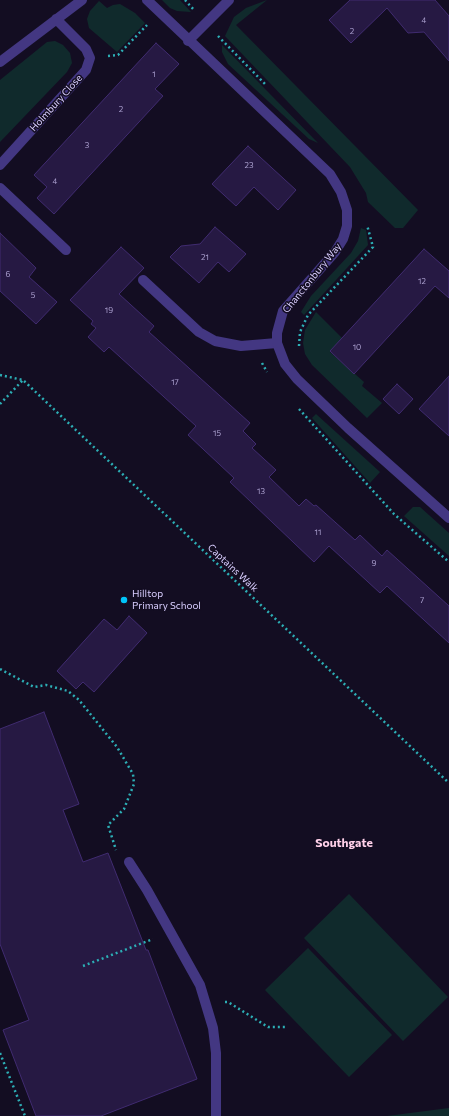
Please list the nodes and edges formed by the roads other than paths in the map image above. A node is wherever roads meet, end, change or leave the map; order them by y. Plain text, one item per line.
1 (82, 0) edge
2 (147, 0) edge
3 (229, 0) edge
4 (56, 19) junction
5 (188, 40) junction
6 (0, 62) edge
7 (0, 165) edge
8 (0, 188) edge
9 (66, 250) dead end
10 (143, 280) dead end
11 (277, 344) junction
12 (449, 518) edge
13 (129, 862) dead end
14 (216, 1116) edge

1 - 4 street
2 - 5 street, Chanctonbury Way
3 - 5 street
4 - 6 street
4 - 7 street, Holmbury Close
5 - 11 street, Chanctonbury Way
8 - 9 street
10 - 11 street
11 - 12 street, Chanctonbury Way
13 - 14 street

